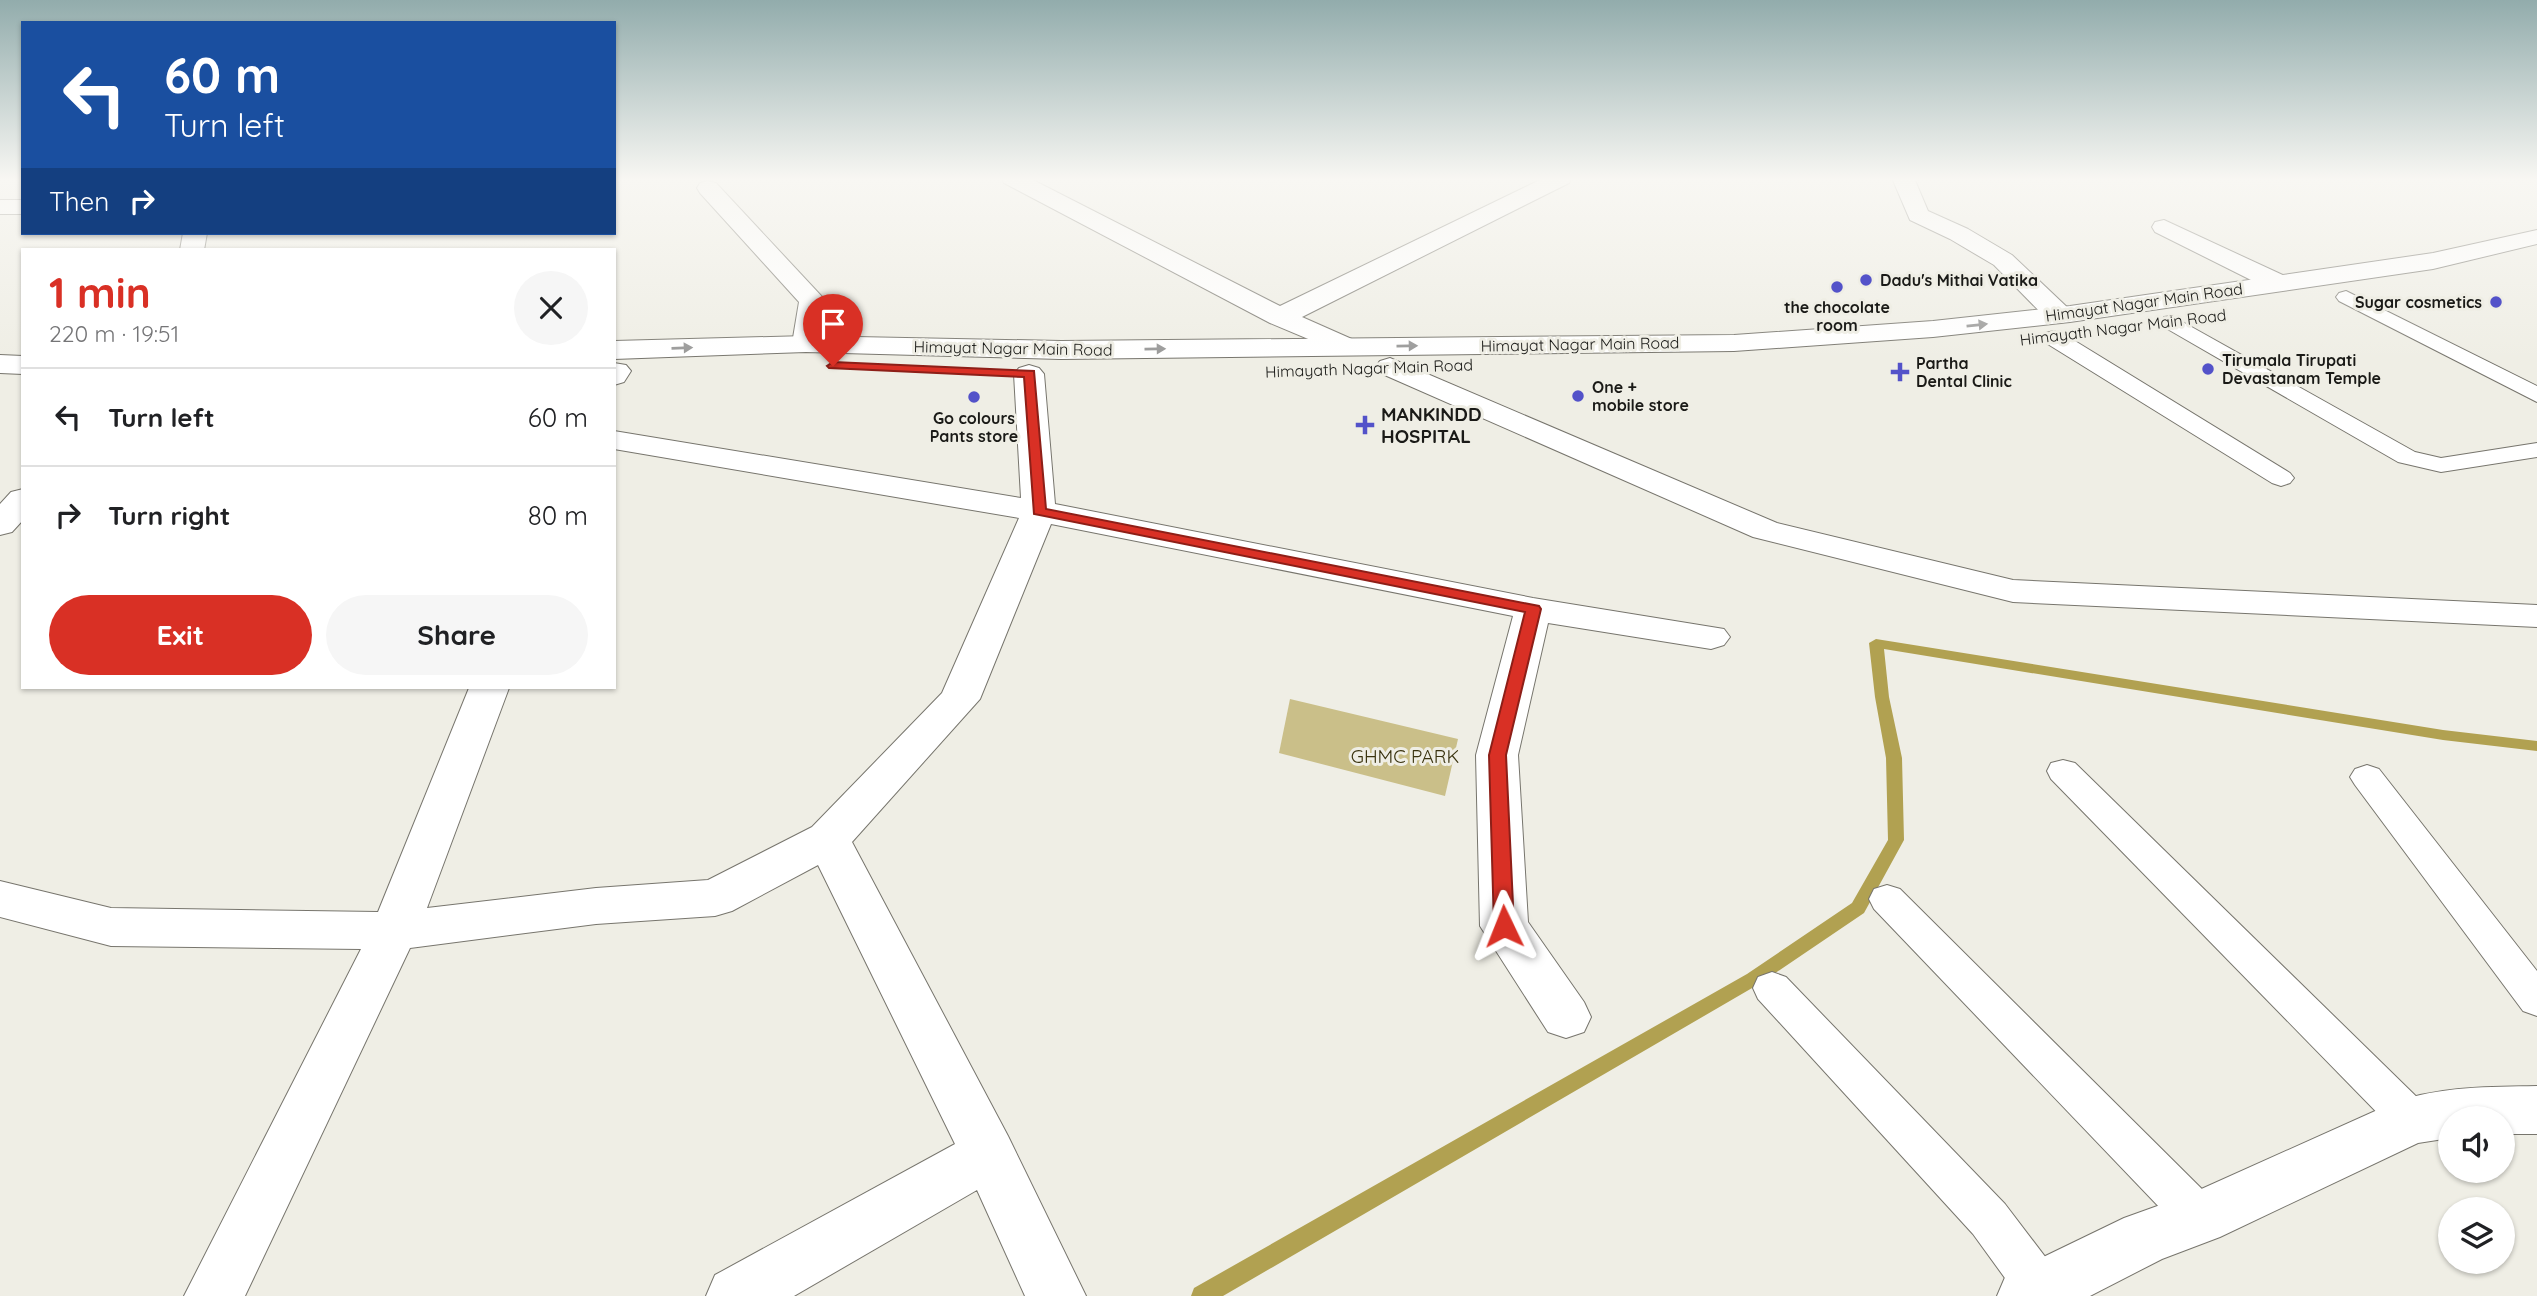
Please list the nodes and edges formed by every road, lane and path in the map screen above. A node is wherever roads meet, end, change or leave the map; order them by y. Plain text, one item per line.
1 (755, 238) edge
2 (1129, 238) edge
3 (1439, 238) edge
4 (1967, 238) edge
5 (2187, 238) edge
6 (2531, 238) edge
7 (2517, 269) dead end
8 (2278, 283) junction
9 (2346, 297) junction
10 (1280, 317) junction
11 (2172, 322) junction
12 (2057, 327) junction
13 (806, 344) junction
14 (0, 346) edge
15 (21, 346) edge
16 (1344, 346) junction
17 (0, 365) edge
18 (21, 365) edge
19 (616, 367) edge
20 (616, 367) edge
21 (1390, 368) junction
22 (1029, 374) junction
23 (2537, 395) edge
24 (616, 440) edge
25 (2537, 450) edge
26 (2281, 478) dead end
27 (21, 501) edge
28 (1039, 512) junction
29 (0, 525) edge
30 (1534, 609) junction
31 (2537, 616) edge
32 (1711, 637) dead end
33 (489, 689) edge
34 (2063, 771) dead end
35 (2367, 777) dead end
36 (828, 839) junction
37 (0, 899) edge
38 (1887, 899) dead end
39 (394, 931) junction
40 (1772, 988) dead end
41 (2537, 1000) edge
42 (1566, 1017) dead end
43 (2537, 1110) edge
44 (2412, 1120) junction
45 (988, 1154) junction
46 (2200, 1218) junction
47 (2047, 1292) edge
48 (214, 1296) edge
49 (736, 1296) edge
50 (1056, 1296) edge

1 - 13 street
2 - 10 street
3 - 10 street
4 - 12 street
5 - 8 street
6 - 8 street, Himayat Nagar Main Road
7 - 9 street, Himayath Nagar Main Road
8 - 12 street, Himayat Nagar Main Road
9 - 11 street, Himayath Nagar Main Road
9 - 23 lane
10 - 16 street
11 - 12 street, Himayath Nagar Main Road
11 - 25 lane
16 -> 12 street, Himayat Nagar Main Road
12 - 21 street, Himayath Nagar Main Road
12 - 26 lane
13 -> 16 street, Himayat Nagar Main Road
19 -> 13 street, Himayat Nagar Main Road
14 - 15 street
16 - 21 street
17 - 18 street
20 - 22 street, Himayath Nagar Main Road
21 - 22 street, Himayath Nagar Main Road
21 - 31 street
22 - 28 street
24 - 28 street
27 - 29 street
28 - 30 street
28 - 36 street
30 - 32 street
30 - 42 street
33 - 39 street
34 - 44 lane
35 - 41 lane
36 - 39 street
36 - 45 street
37 - 39 street
38 - 46 lane
39 - 48 street
40 - 47 lane
43 - 44 street
44 - 46 street
45 - 49 street
45 - 50 street
46 - 47 street

